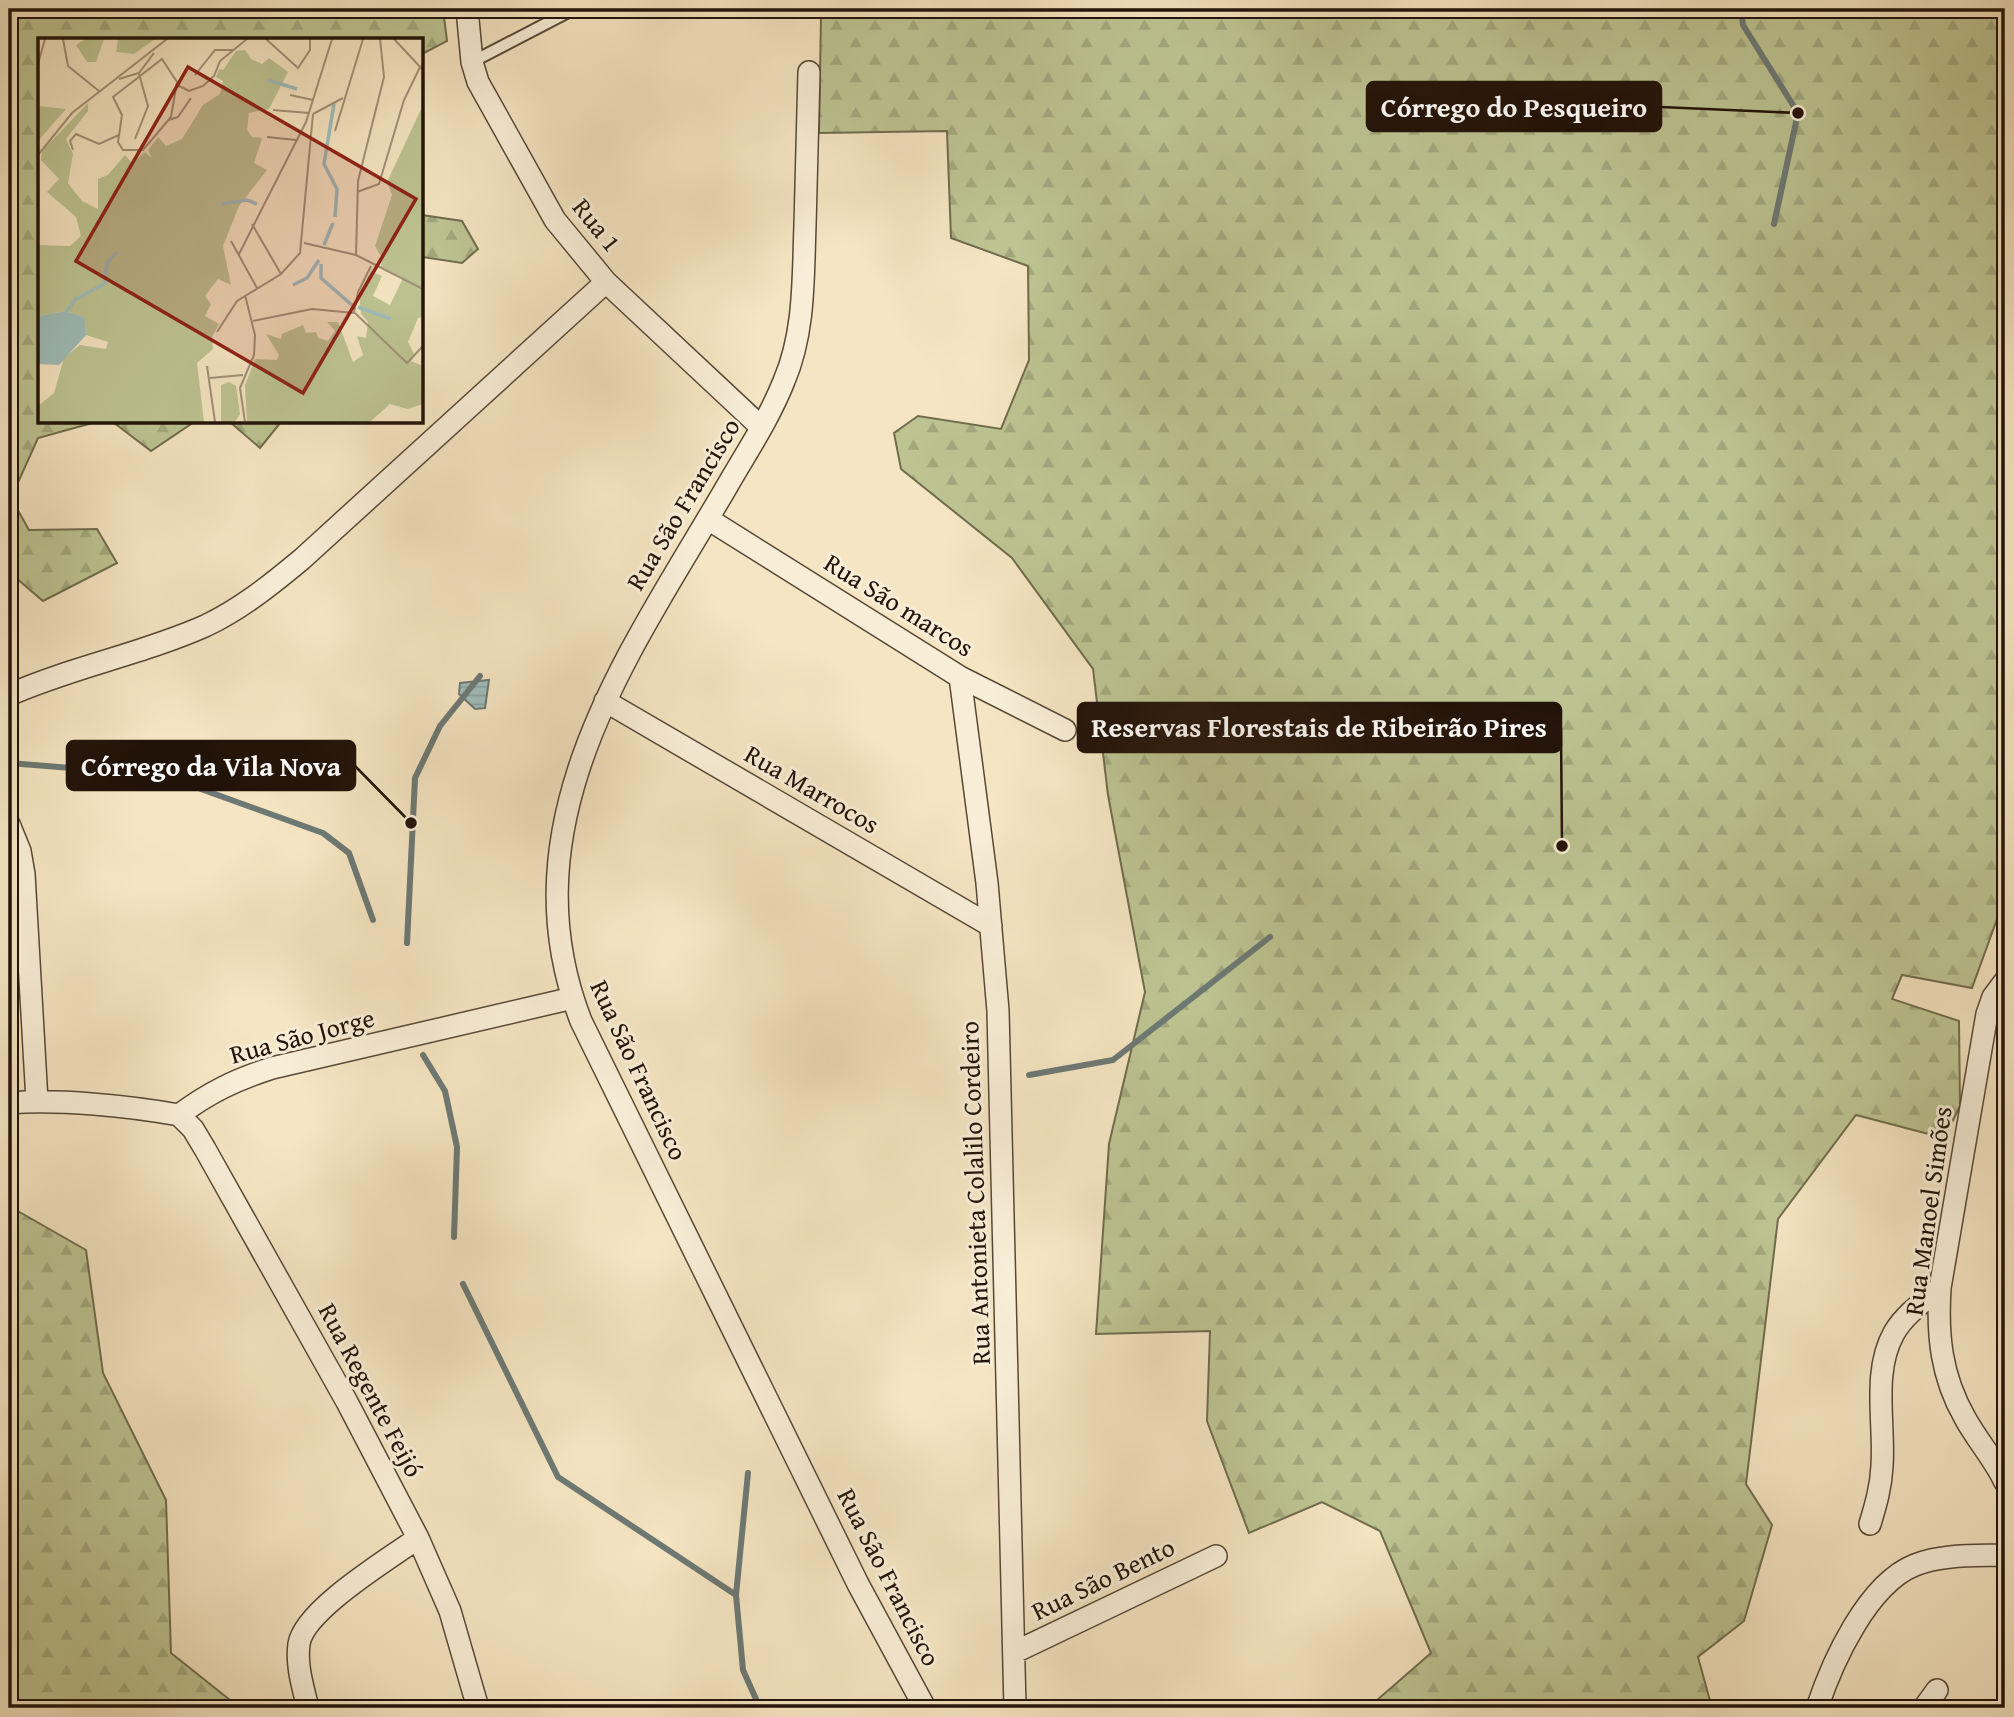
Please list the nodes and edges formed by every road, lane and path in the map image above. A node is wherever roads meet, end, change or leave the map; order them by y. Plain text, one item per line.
1 (467, 9) edge
2 (574, 9) edge
3 (472, 62) junction
4 (809, 72) dead end
5 (606, 282) junction
6 (761, 428) junction
7 (708, 519) junction
8 (960, 677) junction
9 (9, 695) edge
10 (605, 701) junction
11 (1065, 730) dead end
12 (9, 824) edge
13 (991, 926) junction
14 (2005, 981) edge
15 (573, 998) junction
16 (37, 1101) junction
17 (9, 1103) edge
18 (179, 1115) junction
19 (1940, 1288) junction
20 (2005, 1482) edge
21 (1870, 1524) dead end
22 (418, 1538) junction
23 (2005, 1555) edge
24 (1216, 1556) dead end
25 (1015, 1652) junction
26 (1937, 1690) dead end
27 (308, 1708) edge
28 (478, 1708) edge
29 (925, 1708) edge
30 (1015, 1708) edge
31 (1817, 1708) edge
32 (1924, 1708) edge

1 - 3 street, Rua 1
2 - 3 lane
3 - 5 street, Rua 1
4 - 6 street, Rua São Francisco
5 - 6 street, Rua 1
5 - 9 street
6 - 7 street, Rua São Francisco
7 - 8 street, Rua São marcos
7 - 10 street, Rua São Francisco
8 - 11 street, Rua São marcos
8 - 13 street, Rua Antonieta Colalilo Cordeiro
10 - 13 street, Rua Marrocos
10 - 15 street, Rua São Francisco
12 - 16 street
13 - 25 street, Rua Antonieta Colalilo Cordeiro
14 - 19 street, Rua Manoel Simões
15 - 18 street, Rua São Jorge
15 - 29 street, Rua São Francisco
16 - 17 street
16 - 18 street
18 - 22 street, Rua Regente Feijó
19 - 20 street, Rua Manoel Simões
19 - 21 street
22 - 27 street
22 - 28 street, Rua Regente Feijó
23 - 31 street
24 - 25 street, Rua São Bento
25 - 30 street, Rua Antonieta Colalilo Cordeiro
26 - 32 street

